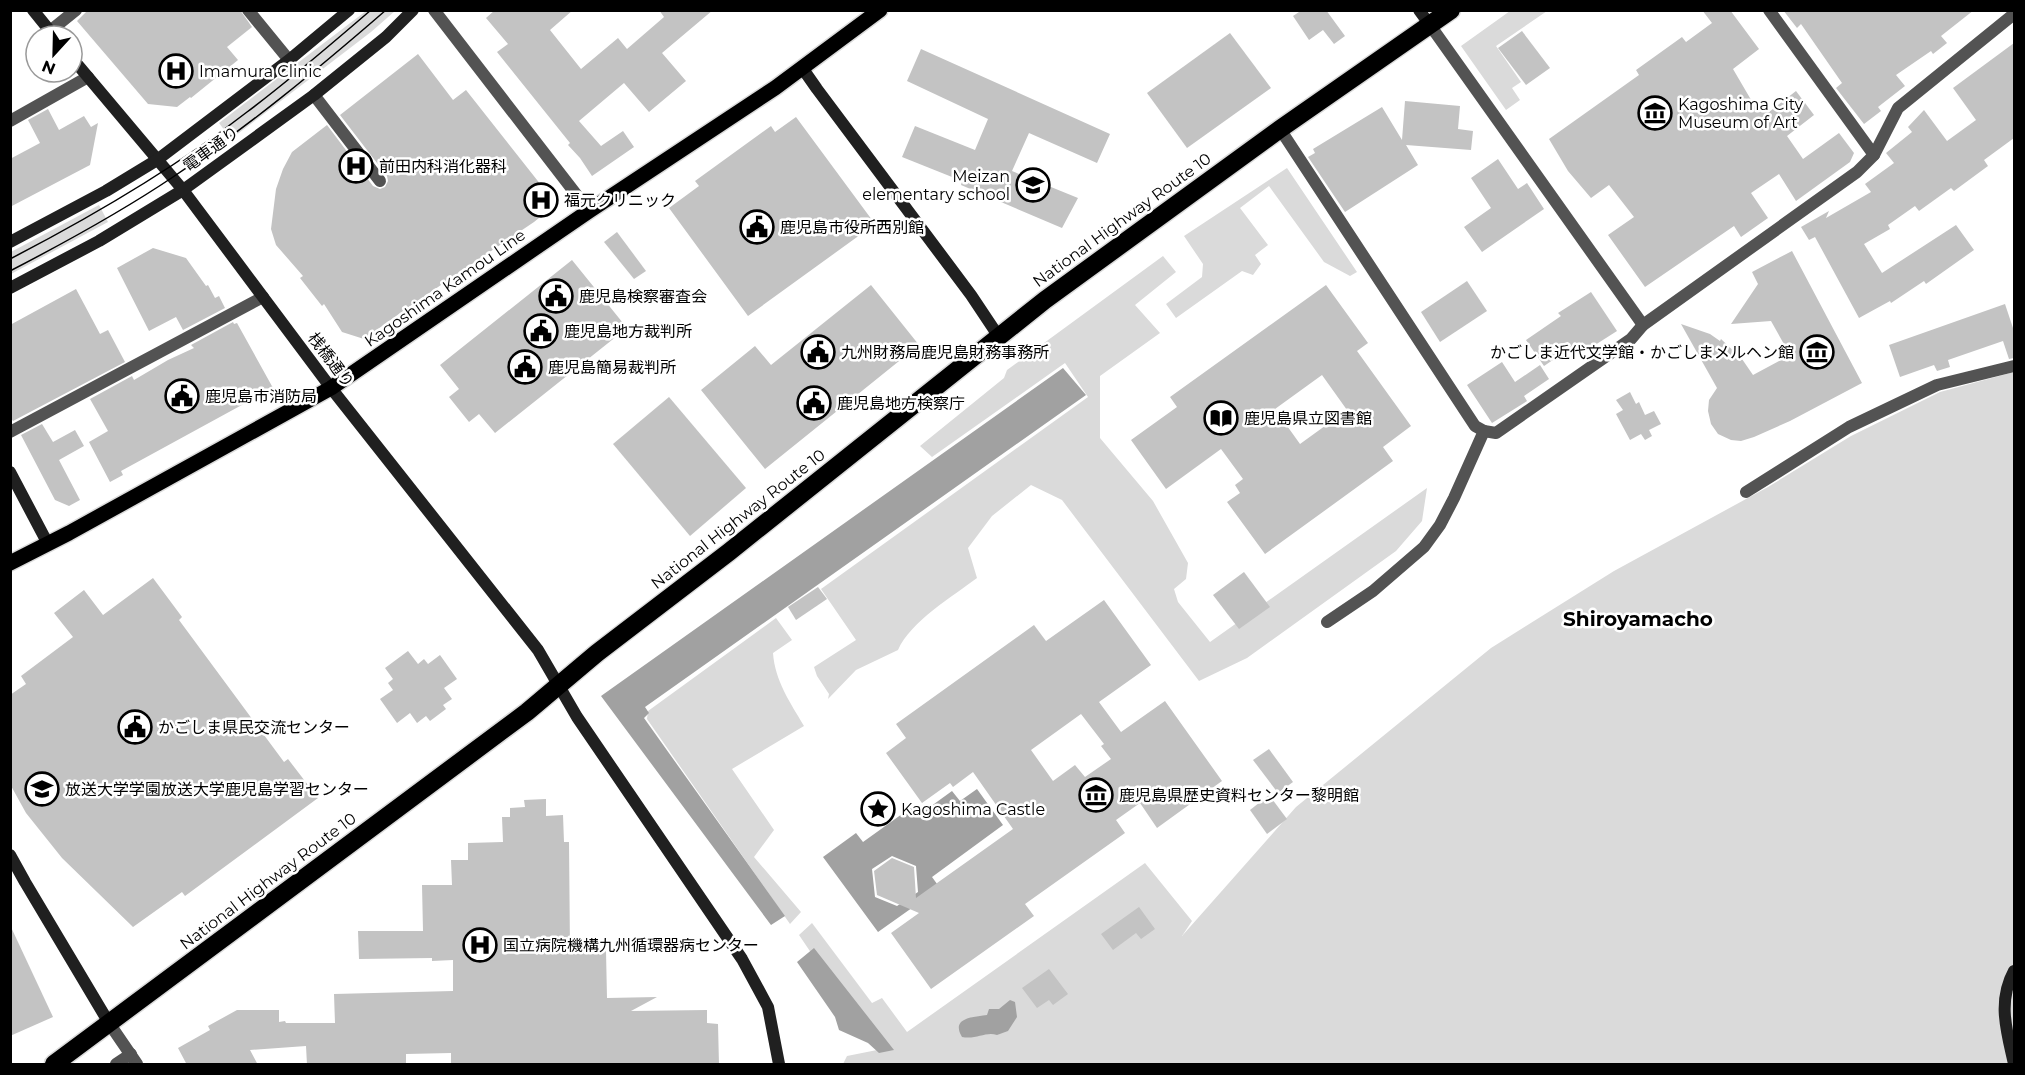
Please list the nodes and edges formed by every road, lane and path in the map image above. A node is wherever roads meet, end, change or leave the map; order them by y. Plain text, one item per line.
1 (33, 10) edge
2 (76, 10) edge
3 (248, 10) edge
4 (349, 10) edge
5 (413, 10) edge
6 (434, 10) edge
7 (880, 10) edge
8 (1419, 10) edge
9 (1450, 10) edge
10 (1769, 10) edge
11 (2014, 14) edge
12 (44, 24) edge
13 (62, 24) edge
14 (1430, 25) junction
15 (289, 60) junction
16 (803, 69) junction
17 (84, 72) edge
18 (88, 77) junction
19 (314, 95) junction
20 (10, 121) edge
21 (1280, 129) junction
22 (1874, 155) junction
23 (157, 160) junction
24 (380, 181) dead end
25 (183, 190) junction
26 (589, 211) junction
27 (10, 242) edge
28 (10, 288) edge
29 (263, 297) junction
30 (1643, 326) junction
31 (999, 337) junction
32 (2014, 366) edge
33 (331, 388) junction
34 (1484, 431) junction
35 (10, 432) edge
36 (10, 472) edge
37 (1746, 492) dead end
38 (48, 544) junction
39 (10, 563) edge
40 (1328, 622) dead end
41 (559, 686) junction
42 (10, 855) edge
43 (2014, 971) edge
44 (109, 1023) junction
45 (134, 1059) edge
46 (54, 1065) edge
47 (116, 1065) edge
48 (779, 1065) edge
49 (2014, 1065) edge

1 - 12 street
2 - 13 street
3 - 15 street
4 - 15 street, 電車通り
5 - 19 street, 電車通り
6 - 26 street
7 - 16 main road, Kagoshima Kamou Line
8 - 14 street
9 - 14 highway, National Highway Route 10
10 - 22 street
11 - 22 street
14 - 21 highway, National Highway Route 10
14 - 30 street
15 - 23 street, 電車通り
16 - 26 main road, Kagoshima Kamou Line
16 - 31 street
17 - 18 street, 桟橋通り
18 - 20 street
18 - 23 street, 桟橋通り
19 - 24 street
19 - 25 street, 電車通り
21 - 31 highway, National Highway Route 10
21 - 34 street
22 - 30 street
23 - 25 street, 桟橋通り
23 - 27 street, 電車通り
25 - 28 street, 電車通り
25 - 29 street, 桟橋通り
26 - 33 main road, Kagoshima Kamou Line
29 - 33 street, 桟橋通り
29 - 35 street
30 - 34 street
31 - 41 highway, National Highway Route 10
32 - 37 street
33 - 38 main road, Kagoshima Kamou Line
33 - 41 street, 桟橋通り
34 - 40 street
36 - 38 street
38 - 39 main road, Kagoshima Kamou Line
41 - 44 highway, National Highway Route 10
41 - 48 street, 桟橋通り
42 - 44 street
43 - 49 street
44 - 45 street
44 - 46 highway, National Highway Route 10
45 - 47 street

